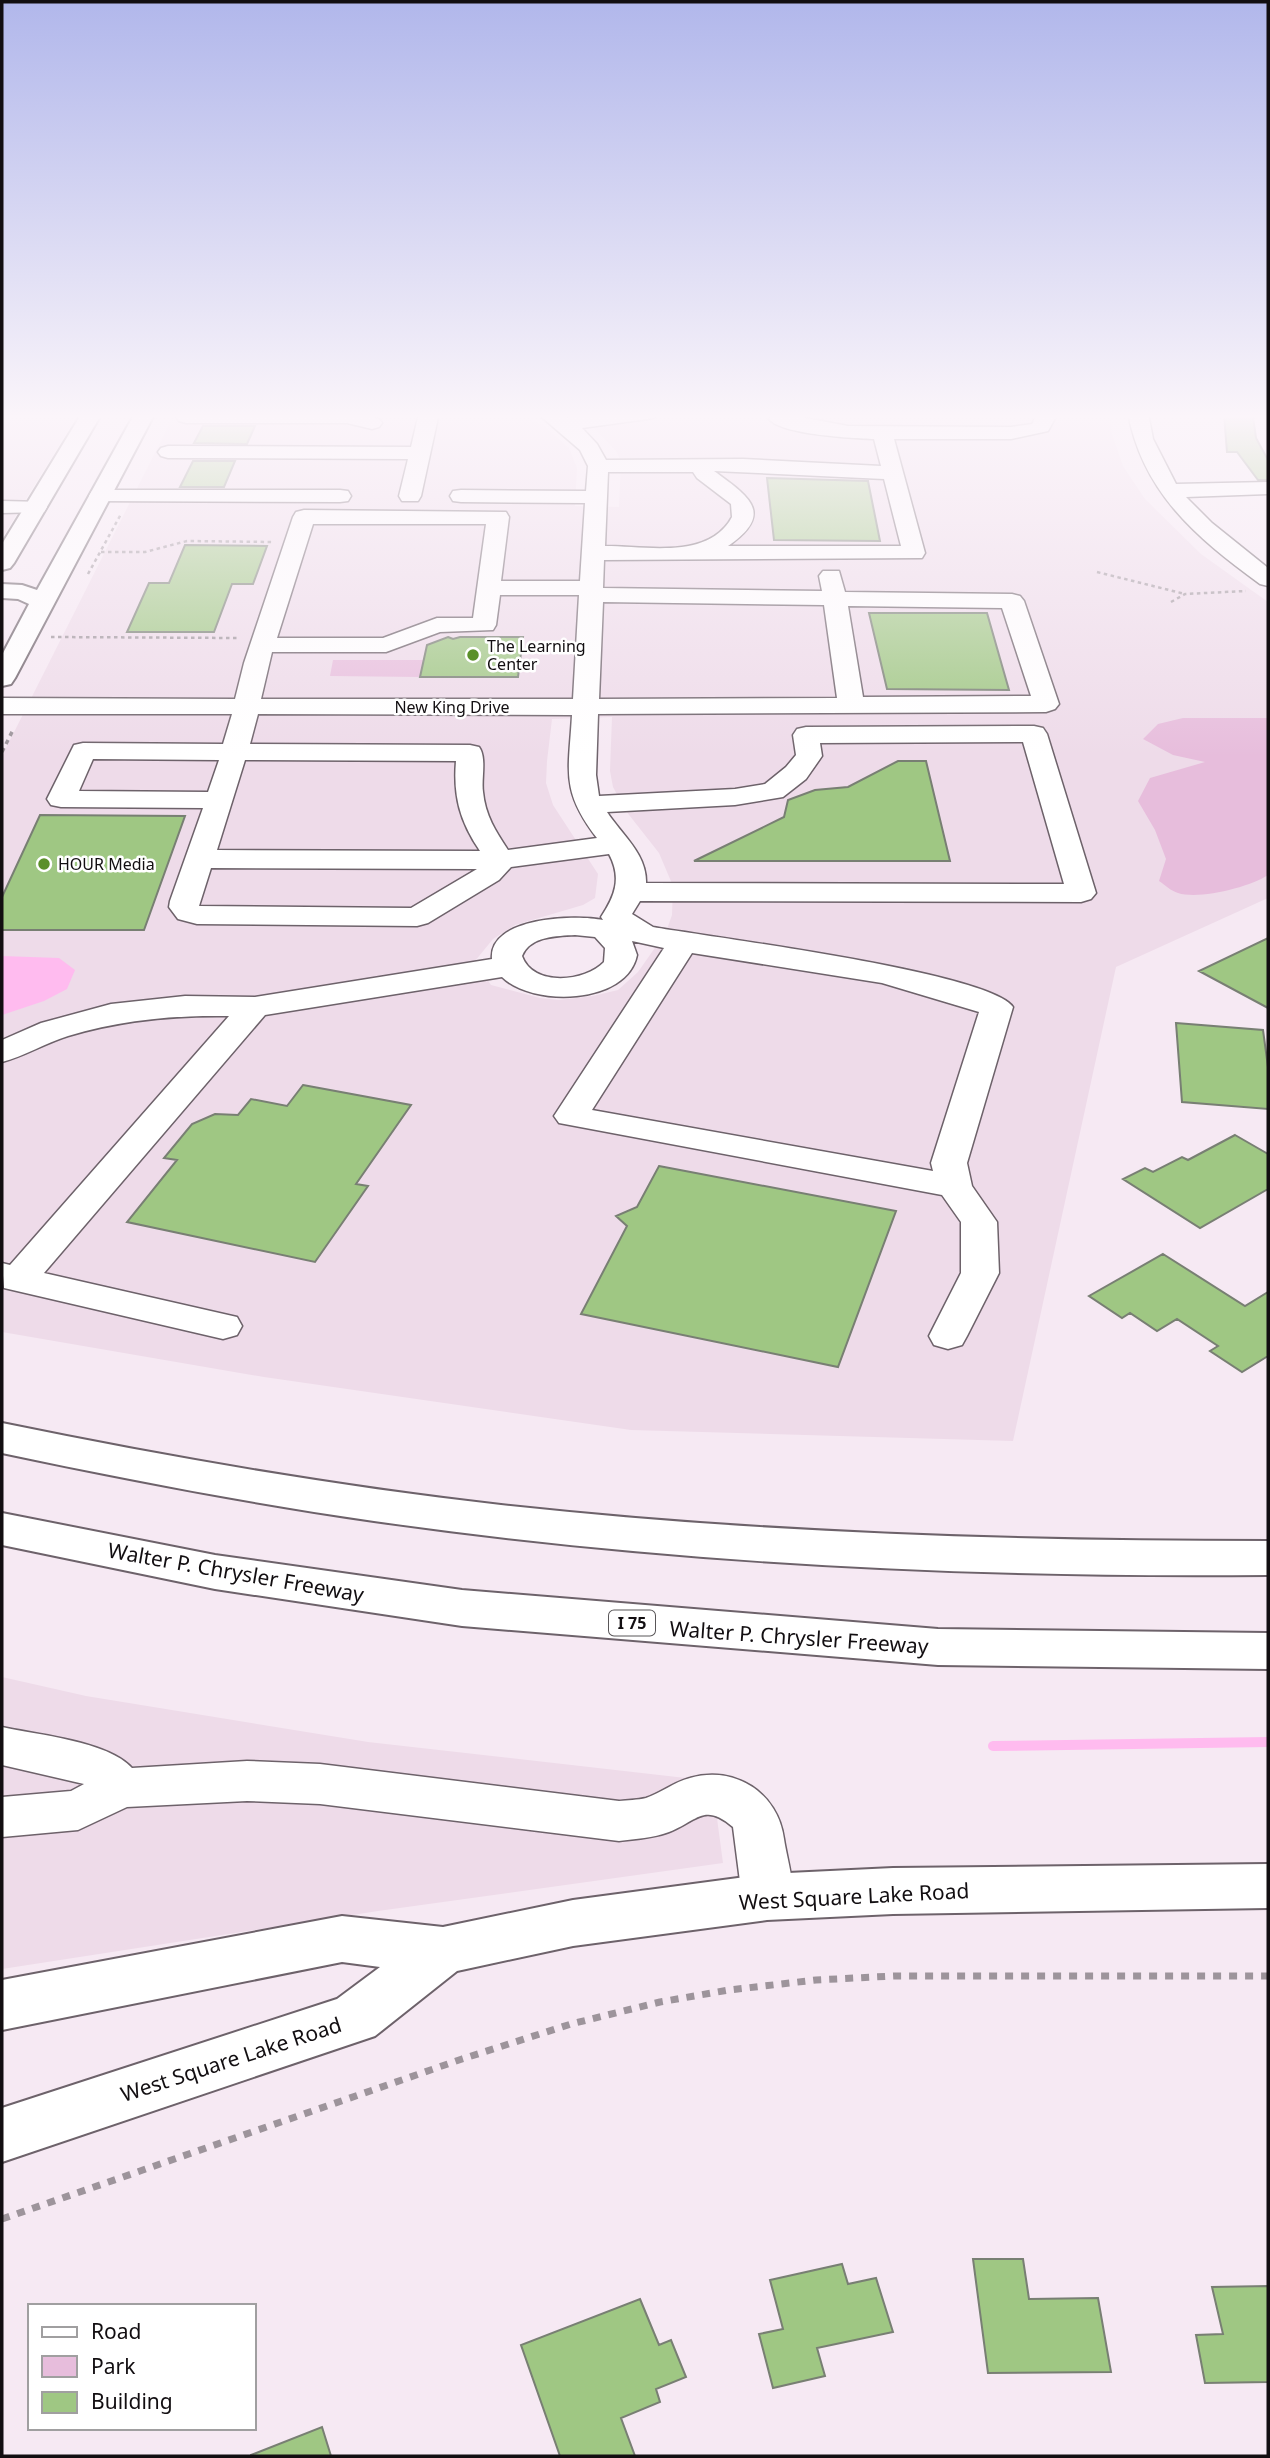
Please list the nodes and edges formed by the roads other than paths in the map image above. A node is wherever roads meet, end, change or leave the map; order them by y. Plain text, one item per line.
1 (23, 528) edge
2 (83, 528) edge
3 (301, 528) edge
4 (497, 528) edge
5 (595, 528) edge
6 (736, 528) edge
7 (907, 528) edge
8 (1207, 528) edge
9 (593, 553) junction
10 (700, 553) junction
11 (828, 553) junction
12 (5, 557) edge
13 (67, 558) junction
14 (1261, 585) edge
15 (489, 588) junction
16 (2, 592) edge
17 (591, 592) junction
18 (835, 600) junction
19 (43, 601) junction
20 (263, 645) junction
21 (2, 678) edge
22 (851, 703) junction
23 (246, 706) junction
24 (585, 707) junction
25 (8, 717) edge
26 (234, 751) junction
27 (218, 800) junction
28 (588, 805) junction
29 (617, 844) junction
30 (200, 859) junction
31 (499, 860) junction
32 (615, 912) junction
33 (683, 942) junction
34 (509, 966) junction
35 (255, 1007) junction
36 (2, 1052) edge
37 (954, 1186) junction
38 (9, 1278) edge
39 (223, 1326) dead end
40 (948, 1336) dead end
41 (2, 1438) edge
42 (2, 1529) edge
43 (1268, 1558) edge
44 (1268, 1651) edge
45 (2, 1746) edge
46 (120, 1788) junction
47 (2, 1817) edge
48 (1268, 1886) edge
49 (767, 1897) junction
50 (443, 1951) junction
51 (2, 2005) edge
52 (2, 2135) edge

1 - 12 main road
2 - 13 main road
3 - 20 street
4 - 15 street
5 - 9 street
6 - 10 street
7 - 11 street
8 - 14 street
9 - 10 street
9 - 17 street
10 - 11 street
11 - 18 street
12 - 13 main road
13 - 19 main road
15 - 17 street
15 - 20 street
16 - 19 main road
17 - 18 street
17 - 24 street
18 - 22 street
18 - 22 street, New King Drive
19 - 21 main road
20 - 23 street
22 - 24 street, New King Drive
23 - 24 street, New King Drive
23 - 25 street, New King Drive
23 - 26 street
24 - 28 street
26 - 27 street
26 - 27 street
26 - 31 street
27 - 30 street
28 - 29 street
28 - 32 street
29 - 31 street
29 - 32 street
30 - 31 street
30 - 31 street
32 - 33 street
32 - 34 street
32 - 34 street
33 - 37 street
33 - 37 street
34 - 35 street
35 - 36 street
35 - 38 street
37 - 40 street
38 - 39 street
41 - 43 main road
42 - 44 main road, Walter P. Chrysler Freeway / I 75
45 - 46 street
46 - 47 street
46 - 49 street
48 - 49 main road, West Square Lake Road
49 - 50 main road, West Square Lake Road
50 - 51 main road, West Square Lake Road
50 - 52 main road, West Square Lake Road

